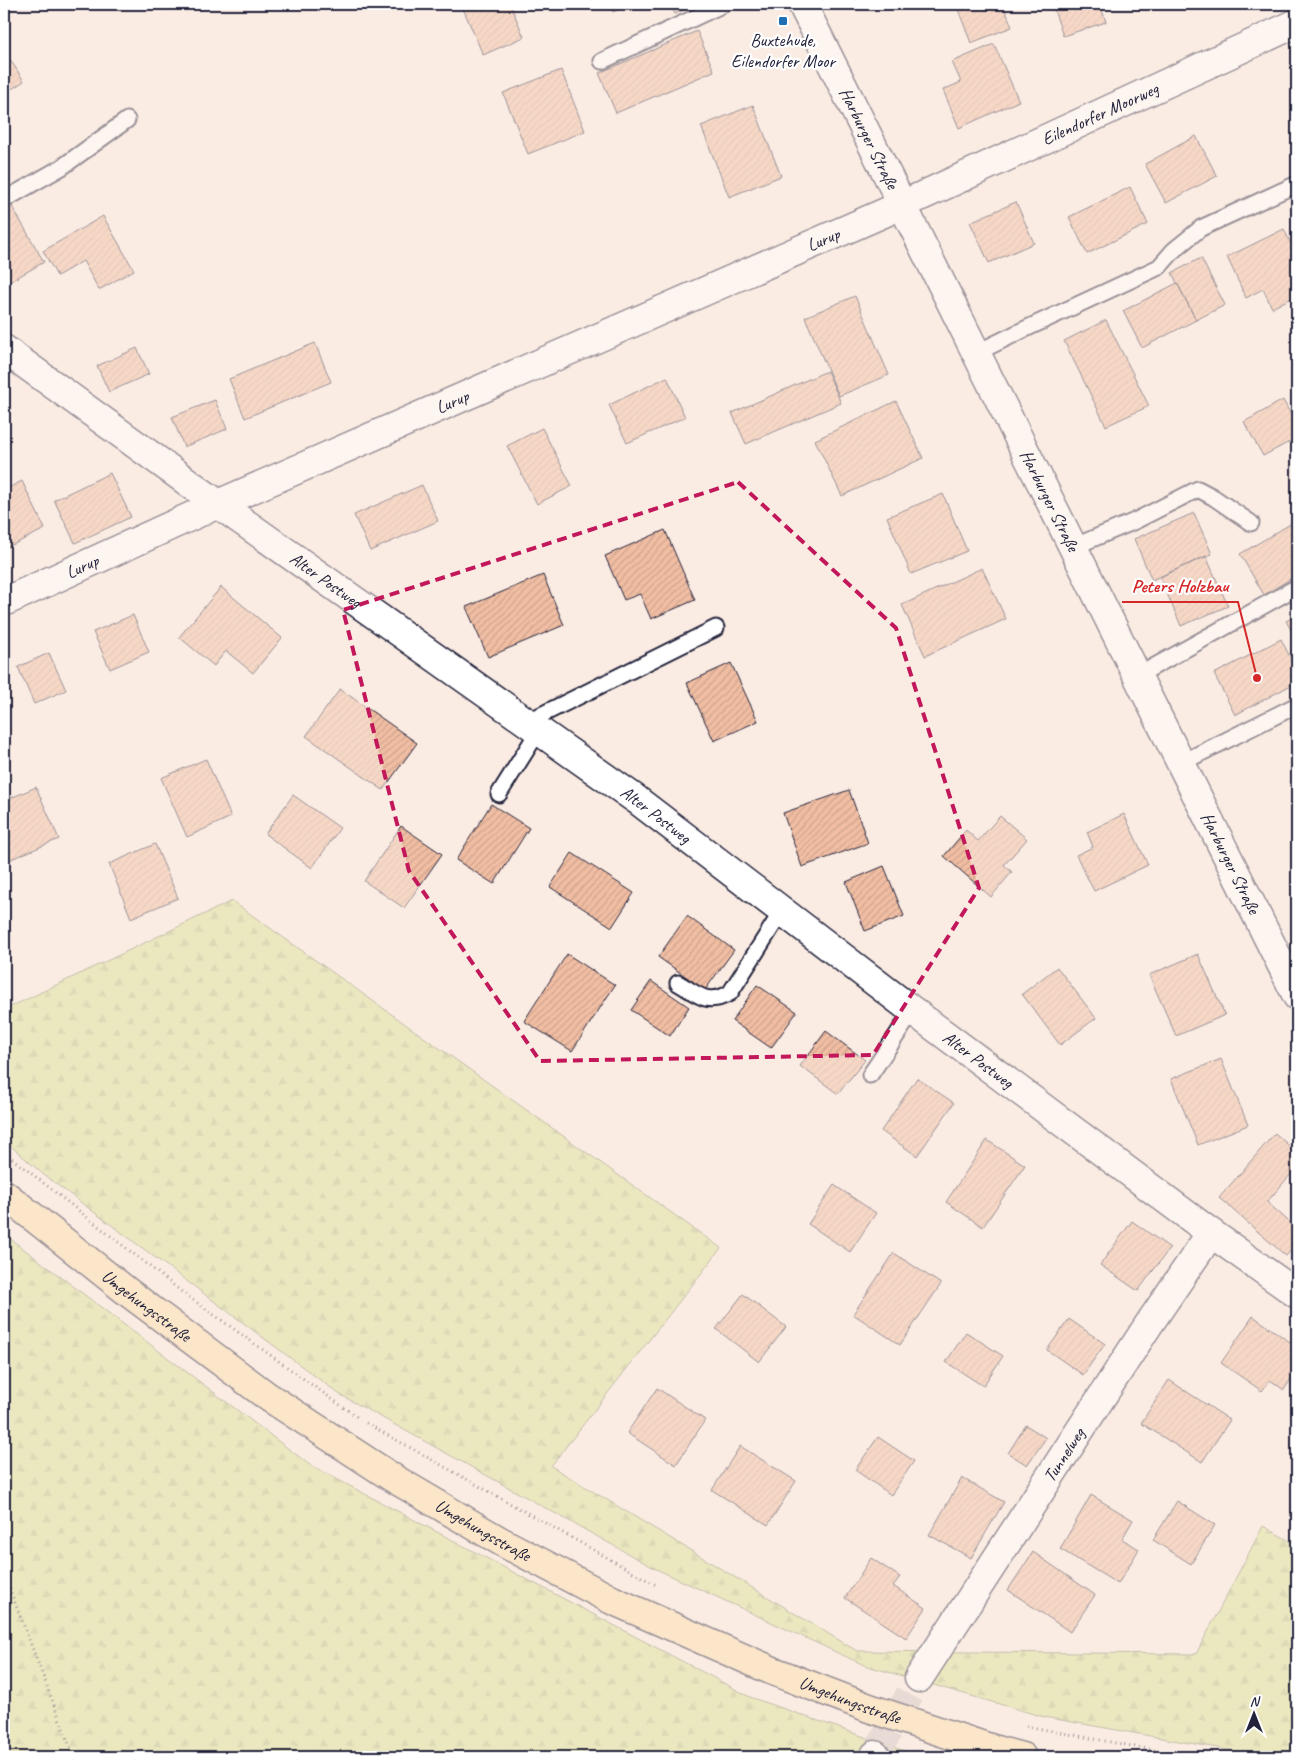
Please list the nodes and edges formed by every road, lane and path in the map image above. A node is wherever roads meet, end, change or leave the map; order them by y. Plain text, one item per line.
1 (724, 4) edge
2 (802, 4) edge
3 (1297, 23) edge
4 (602, 61) dead end
5 (127, 120) dead end
6 (1297, 184) edge
7 (4, 200) edge
8 (902, 205) junction
9 (4, 349) edge
10 (976, 354) junction
11 (218, 504) junction
12 (1251, 523) dead end
13 (1073, 547) junction
14 (1297, 587) edge
15 (4, 602) edge
16 (716, 628) dead end
17 (1137, 676) junction
18 (1297, 705) edge
19 (533, 726) junction
20 (1181, 763) junction
21 (498, 794) dead end
22 (782, 911) junction
23 (678, 983) dead end
24 (1295, 987) edge
25 (913, 1011) junction
26 (870, 1075) dead end
27 (4, 1152) edge
28 (4, 1194) edge
29 (1211, 1233) junction
30 (1297, 1294) edge
31 (4, 1574) edge
32 (660, 1587) dead end
33 (919, 1678) tunnel mouth
34 (1021, 1725) dead end
35 (74, 1757) edge
36 (1022, 1757) edge
37 (1190, 1757) edge

1 - 4 lane
2 - 8 street, Harburger Straße
3 - 8 street, Eilendorfer Moorweg
5 - 7 lane
6 - 10 lane
8 - 10 street, Harburger Straße
8 - 11 street, Lurup
9 - 11 street, Alter Postweg
10 - 13 street, Harburger Straße
11 - 15 street, Lurup
11 - 19 street, Alter Postweg
12 - 13 lane
13 - 17 street, Harburger Straße
14 - 17 lane
16 - 19 lane
17 - 20 street, Harburger Straße
18 - 20 lane
19 - 21 lane
19 - 22 street, Alter Postweg
20 - 24 street, Harburger Straße
22 - 23 lane
22 - 25 street, Alter Postweg
25 - 26 lane
25 - 29 street, Alter Postweg
27 - 32 path
28 - 36 main road, Umgehungsstraße
29 - 30 street, Alter Postweg
29 - 33 street, Tunnelweg
31 - 35 path
34 - 37 path

